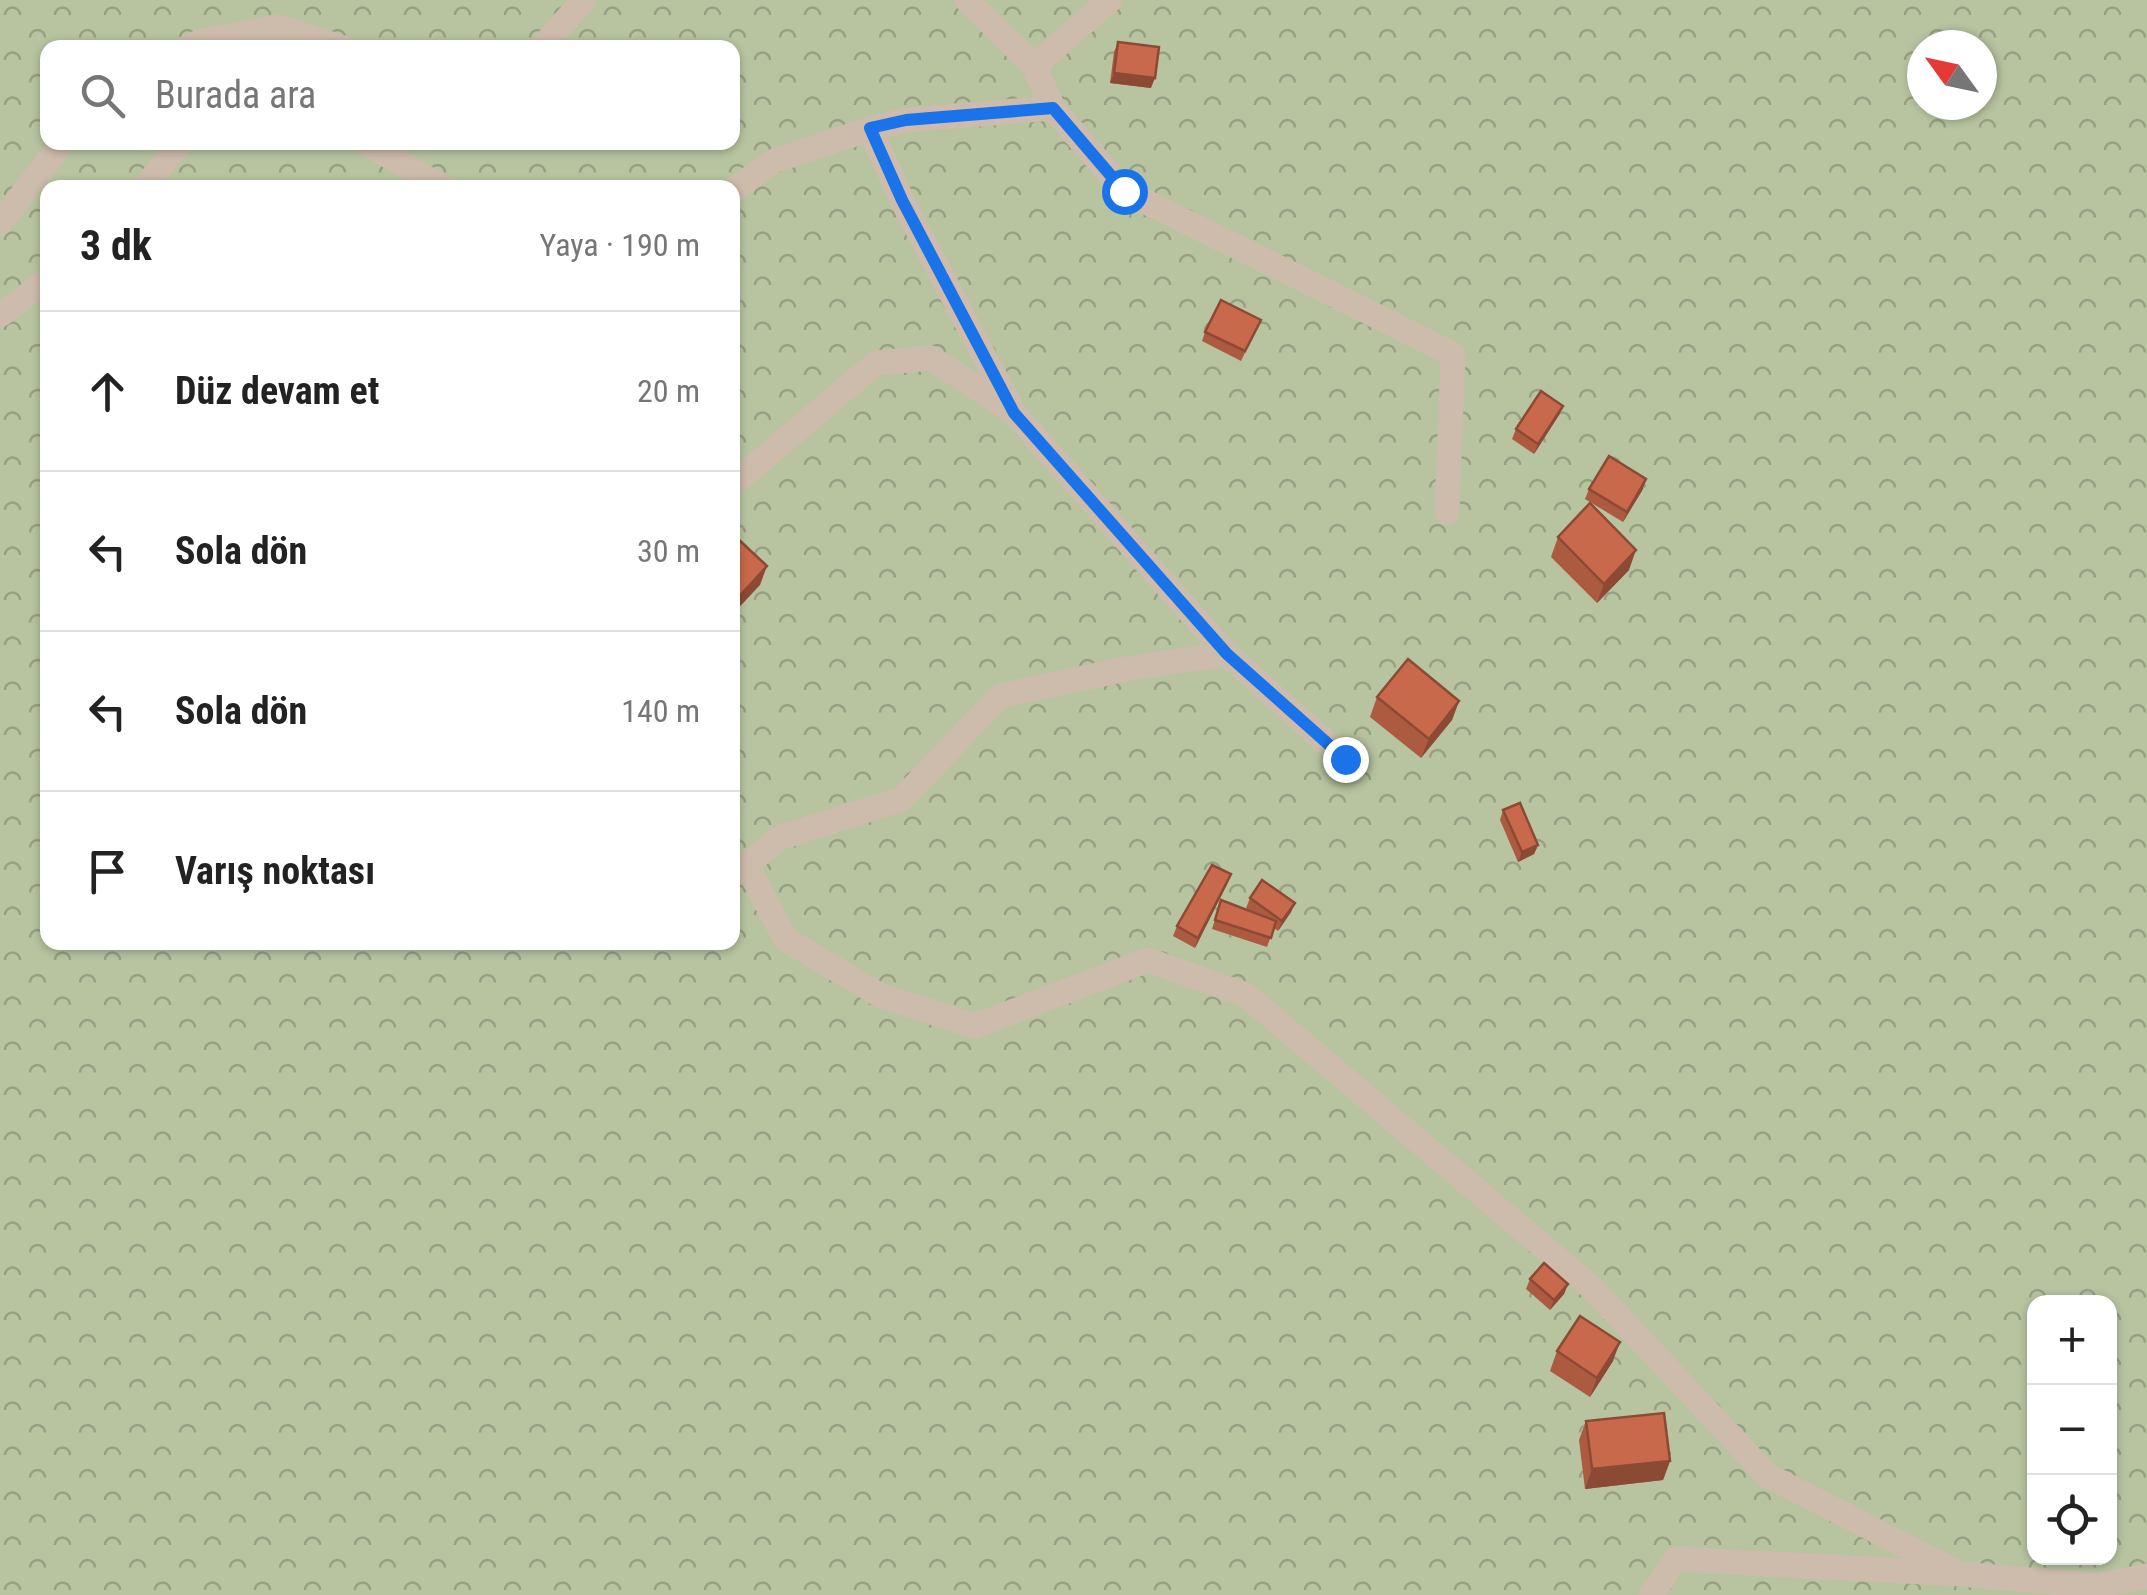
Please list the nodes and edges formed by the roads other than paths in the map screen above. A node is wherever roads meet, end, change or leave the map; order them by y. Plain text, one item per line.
1 (584, 0) edge
2 (967, 0) edge
3 (1110, 0) edge
4 (207, 40) edge
5 (319, 40) edge
6 (547, 40) edge
7 (1034, 66) junction
8 (1053, 108) junction
9 (870, 128) junction
10 (57, 150) edge
11 (175, 150) edge
12 (378, 150) edge
13 (150, 180) edge
14 (430, 180) edge
15 (740, 186) edge
16 (0, 223) edge
17 (40, 286) edge
18 (0, 315) edge
19 (1014, 413) junction
20 (740, 478) edge
21 (1447, 512) dead end
22 (1227, 654) junction
23 (1345, 759) dead end
24 (1961, 1574) junction
25 (2147, 1576) edge
26 (1651, 1595) edge

1 - 6 street
2 - 7 street
3 - 7 street
4 - 5 street
7 - 8 street
8 - 9 street
8 - 21 street
9 - 15 street
9 - 19 street
10 - 16 street
11 - 13 street
12 - 14 street
17 - 18 street
19 - 20 street
19 - 22 street
22 - 23 street
22 - 24 street
24 - 25 street
24 - 26 street

